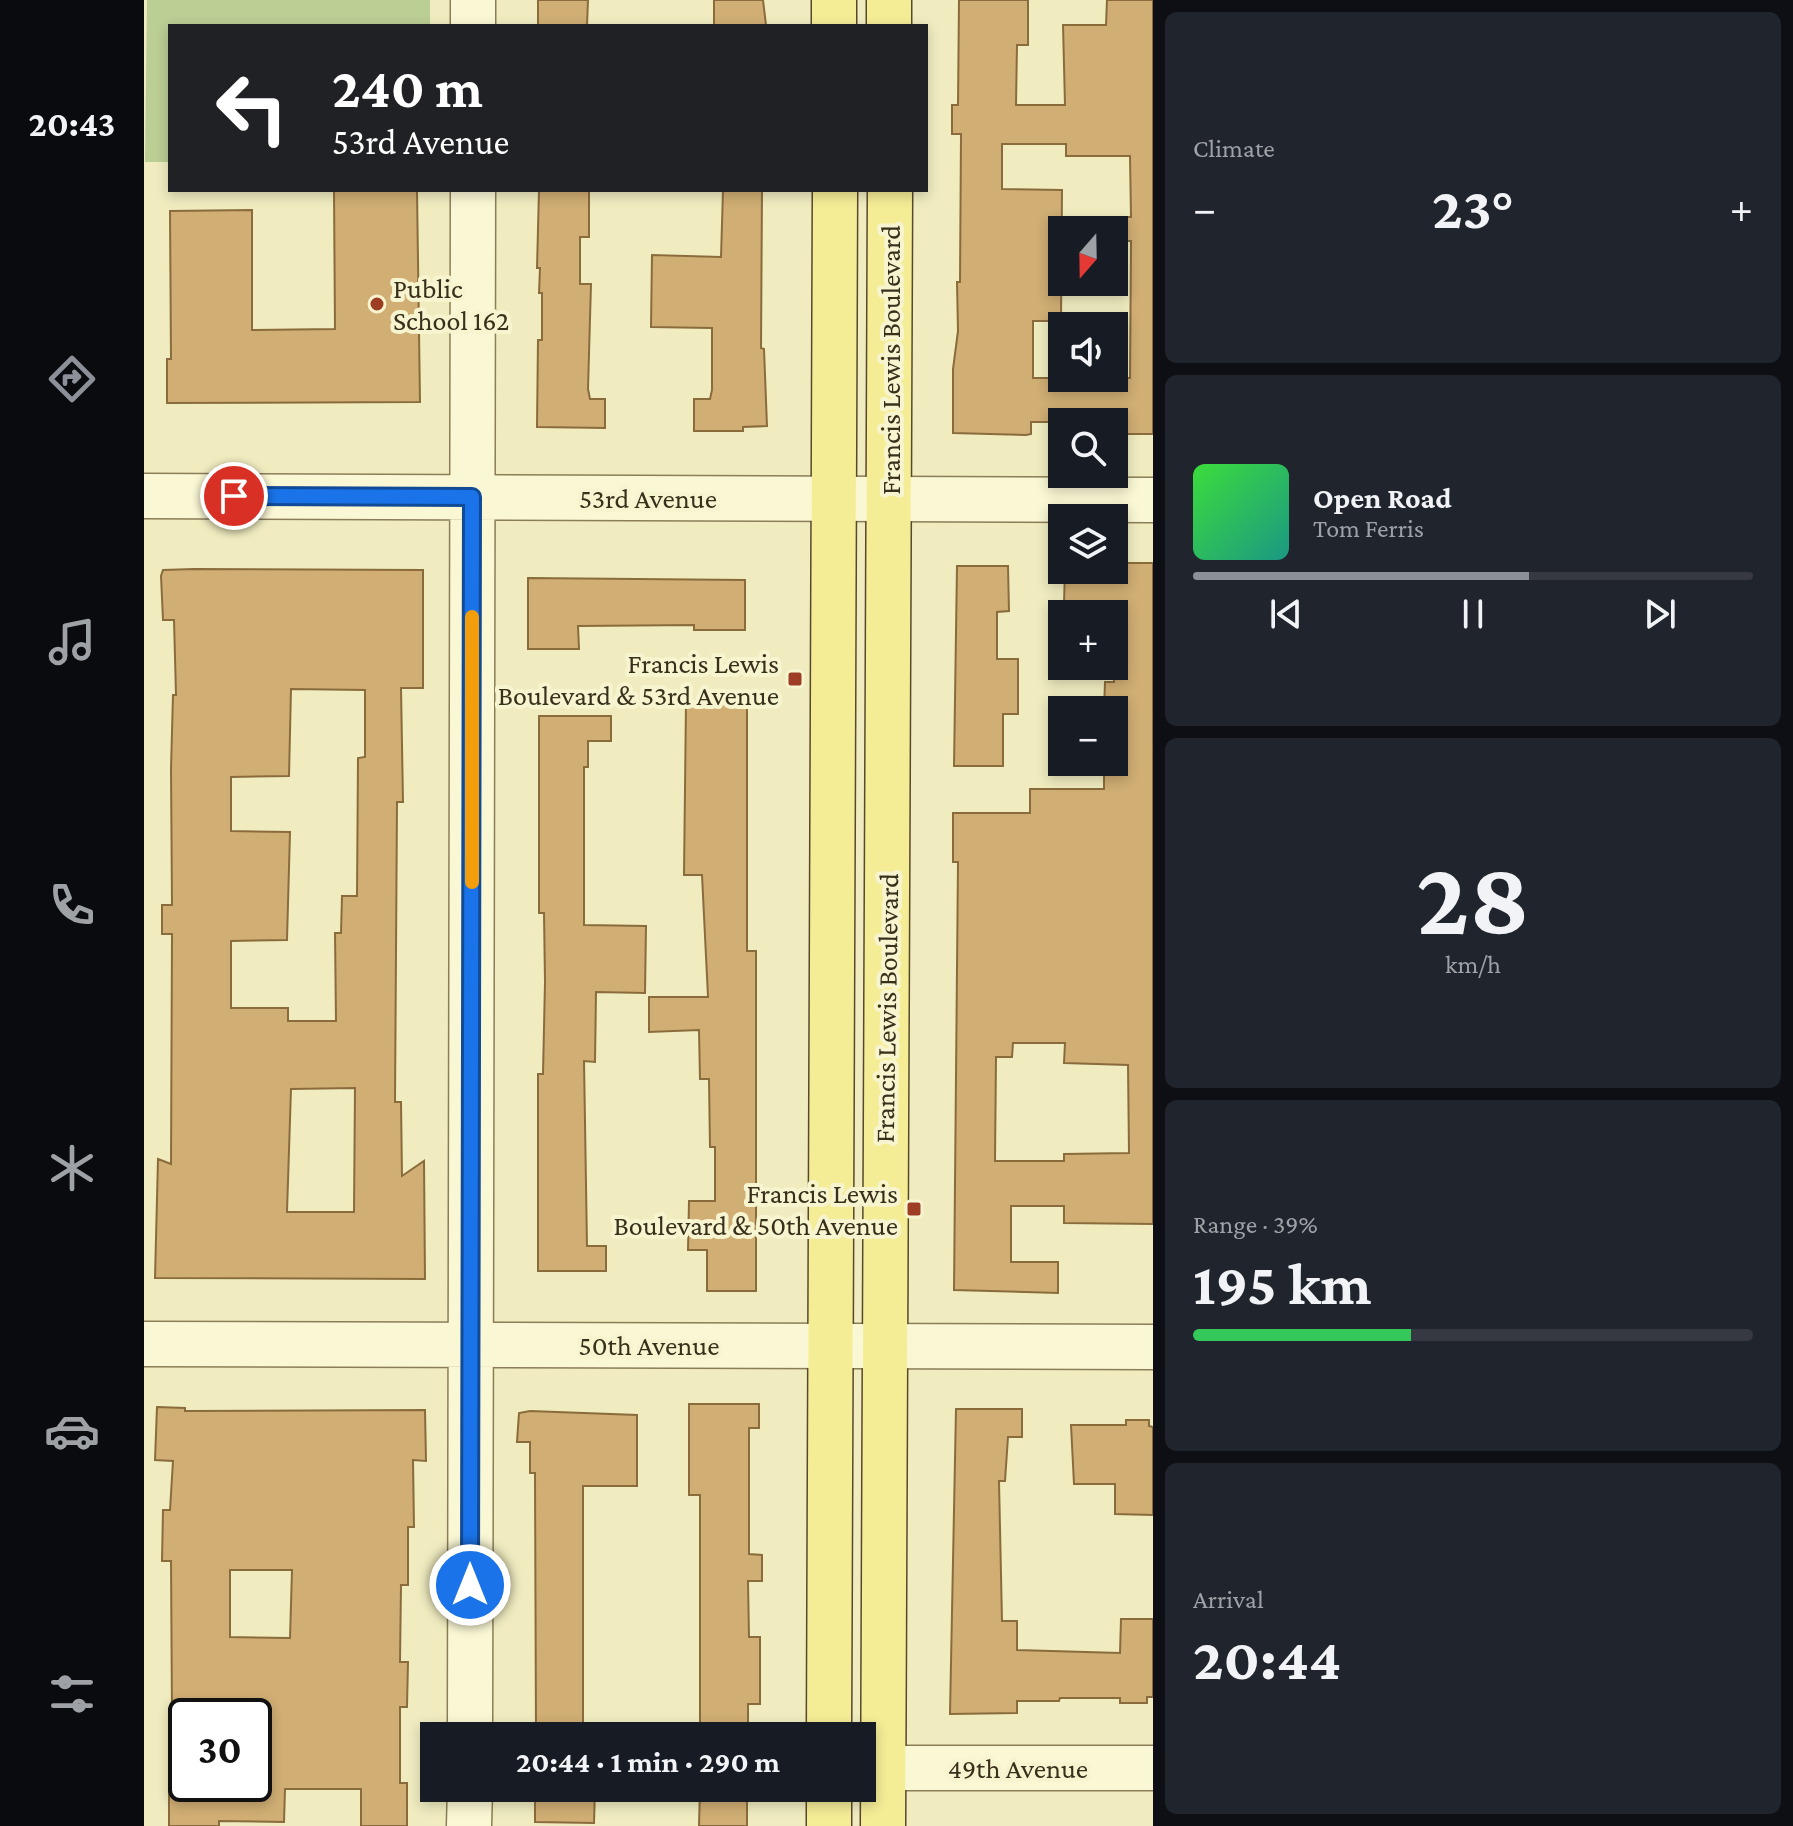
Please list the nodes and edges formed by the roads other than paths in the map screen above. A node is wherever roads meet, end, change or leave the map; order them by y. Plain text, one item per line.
1 (473, 0) edge
2 (834, 0) edge
3 (889, 0) edge
4 (473, 24) edge
5 (834, 24) edge
6 (889, 24) edge
7 (473, 192) edge
8 (835, 192) edge
9 (890, 192) edge
10 (144, 496) edge
11 (472, 497) junction
12 (836, 500) junction
13 (890, 500) junction
14 (1153, 500) edge
15 (144, 1344) edge
16 (471, 1344) junction
17 (829, 1346) junction
18 (883, 1346) junction
19 (1153, 1347) edge
20 (470, 1722) edge
21 (829, 1722) edge
22 (883, 1768) junction
23 (1153, 1768) edge
24 (470, 1802) edge
25 (829, 1802) edge
26 (469, 1826) edge
27 (829, 1826) edge
28 (883, 1826) edge

1 - 4 street
2 - 5 main road
3 - 6 main road
7 - 11 street
8 - 12 main road, Francis Lewis Boulevard
9 - 13 main road, Francis Lewis Boulevard
10 - 11 street, 53rd Avenue
11 - 12 street, 53rd Avenue
11 - 16 street
12 - 13 street, 53rd Avenue
12 - 17 main road, Francis Lewis Boulevard
13 - 14 street, 53rd Avenue
13 - 18 main road, Francis Lewis Boulevard
15 - 16 street, 50th Avenue
16 - 17 street, 50th Avenue
16 - 20 street
17 - 18 street, 50th Avenue
17 - 21 main road, Francis Lewis Boulevard
18 - 19 street, 50th Avenue
18 - 22 main road, Francis Lewis Boulevard
22 - 23 street, 49th Avenue
22 - 28 main road, Francis Lewis Boulevard
24 - 26 street
25 - 27 main road

